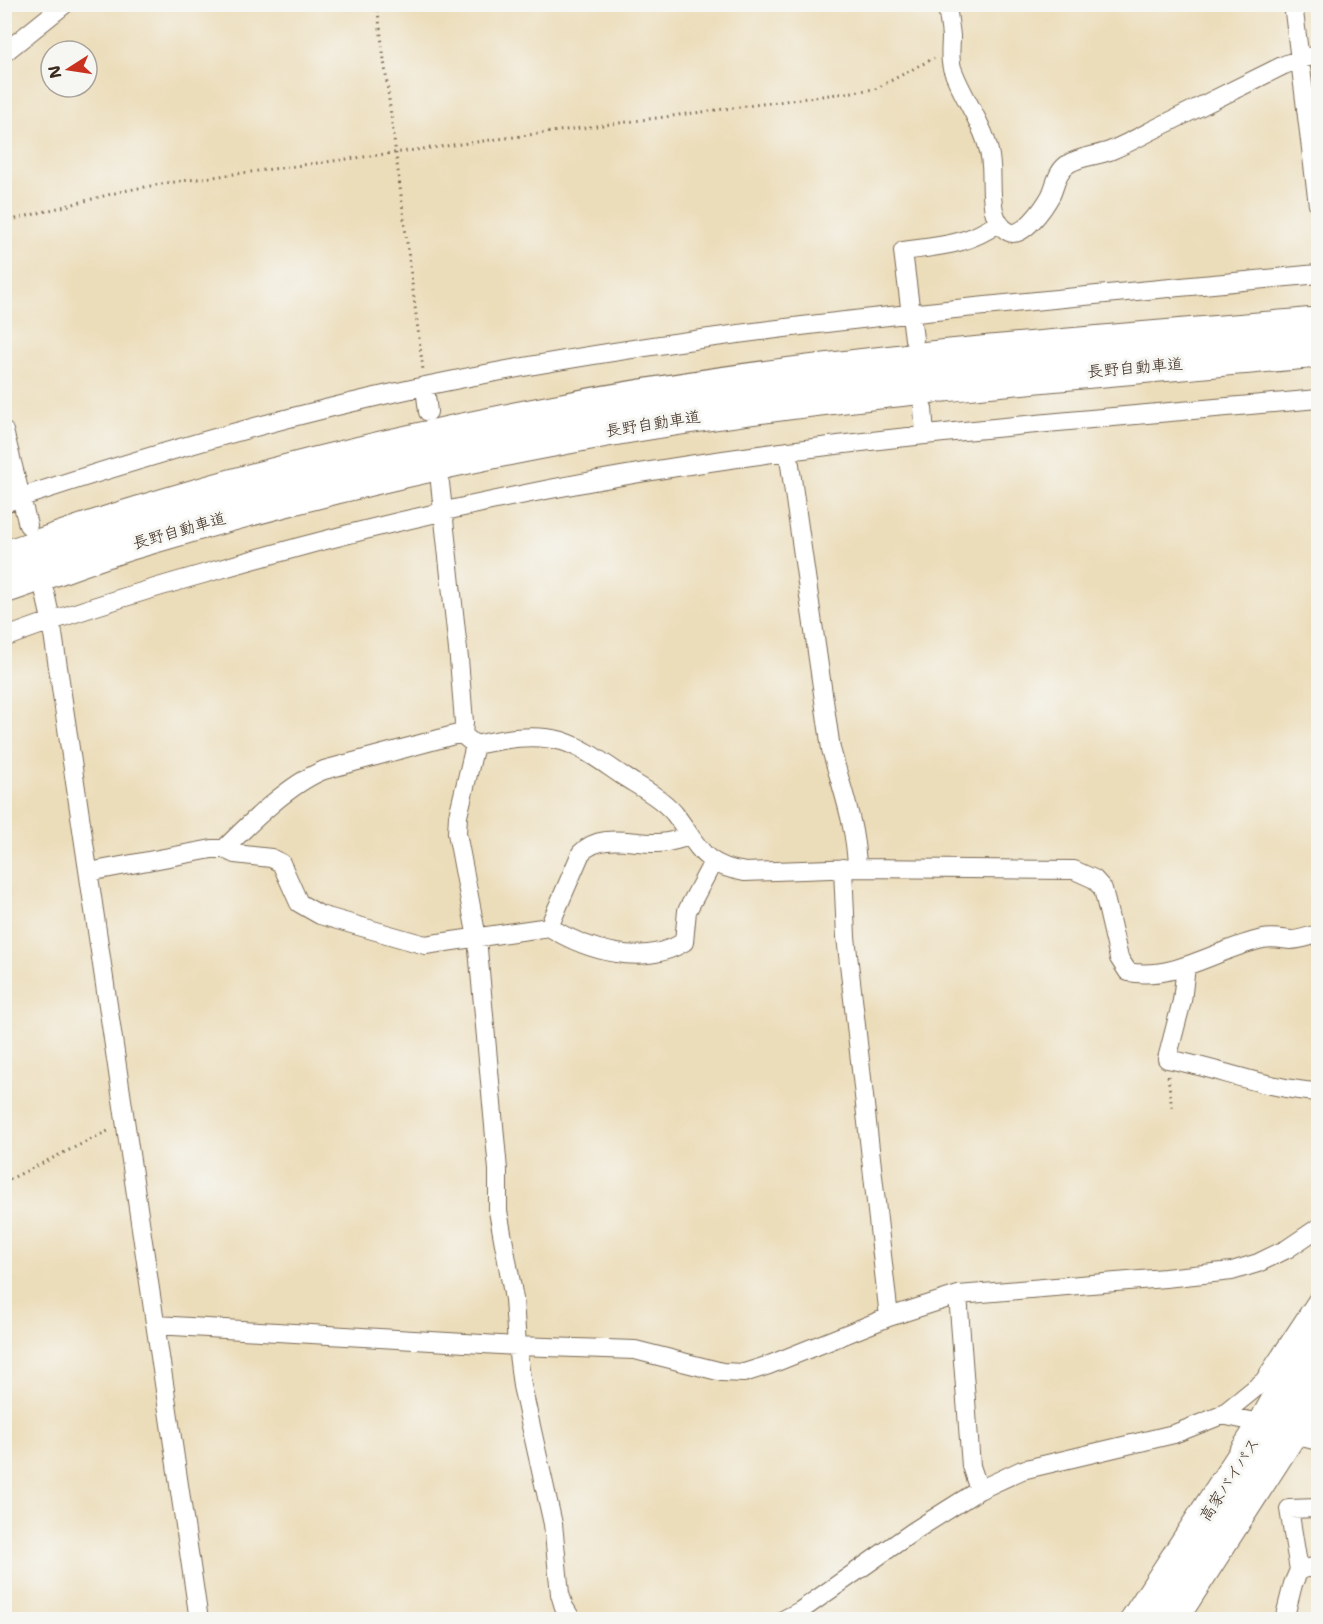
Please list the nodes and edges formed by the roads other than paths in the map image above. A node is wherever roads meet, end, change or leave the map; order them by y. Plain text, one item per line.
1 (65, 4) edge
2 (946, 4) edge
3 (1293, 4) edge
4 (4, 53) edge
5 (1318, 55) edge
6 (1300, 58) junction
7 (1318, 205) edge
8 (998, 223) junction
9 (1318, 274) edge
10 (910, 313) junction
11 (1318, 324) edge
12 (914, 339) dead end
13 (1318, 351) edge
14 (425, 387) junction
15 (1318, 399) edge
16 (923, 408) dead end
17 (428, 412) dead end
18 (4, 431) edge
19 (925, 435) junction
20 (789, 451) junction
21 (440, 483) dead end
22 (13, 500) edge
23 (445, 511) junction
24 (28, 525) dead end
25 (4, 558) edge
26 (4, 587) edge
27 (45, 593) dead end
28 (51, 620) junction
29 (4, 638) edge
30 (469, 740) junction
31 (690, 836) junction
32 (224, 849) junction
33 (713, 862) junction
34 (850, 868) junction
35 (89, 872) junction
36 (549, 927) junction
37 (1318, 934) edge
38 (477, 938) junction
39 (1186, 966) junction
40 (1318, 1092) edge
41 (1318, 1228) edge
42 (958, 1295) junction
43 (1318, 1299) edge
44 (889, 1317) junction
45 (156, 1325) junction
46 (1318, 1337) edge
47 (517, 1346) junction
48 (1318, 1390) edge
49 (1222, 1415) junction
50 (1291, 1433) edge
51 (979, 1490) junction
52 (1318, 1508) edge
53 (1318, 1566) edge
54 (1299, 1570) junction
55 (199, 1620) edge
56 (572, 1620) edge
57 (783, 1620) edge
58 (1137, 1620) edge
59 (1170, 1620) edge
60 (1284, 1620) edge

1 - 4 street
2 - 8 street
3 - 6 street
5 - 6 street
6 - 7 street
6 - 8 street
8 - 10 street
9 - 10 street
10 - 12 street
10 - 14 street
11 - 25 highway, 長野自動車道
13 - 26 highway, 長野自動車道
14 - 17 street
14 - 22 street
15 - 19 street
16 - 19 street
18 - 22 street
19 - 20 street
20 - 23 street
20 - 34 street
21 - 23 street
22 - 24 street
23 - 28 street
23 - 30 street
27 - 28 street
28 - 29 street
28 - 35 street
30 - 31 street
30 - 32 street
30 - 38 street
31 - 33 street
31 - 36 street
32 - 35 street
32 - 38 street
33 - 34 street
33 - 36 street
34 - 39 street
34 - 44 street
35 - 45 street
36 - 38 street
37 - 39 street
38 - 47 street
39 - 40 street
41 - 42 street
42 - 44 street
42 - 51 street
43 - 49 street
44 - 47 street
45 - 47 street
45 - 55 street
46 - 50 highway, 高家バイパス
47 - 56 street
48 - 50 highway, 高家バイパス
49 - 50 street
49 - 51 street
50 - 58 highway, 高家バイパス
50 - 59 highway, 高家バイパス
51 - 57 street
52 - 54 street
53 - 54 street
54 - 60 street

